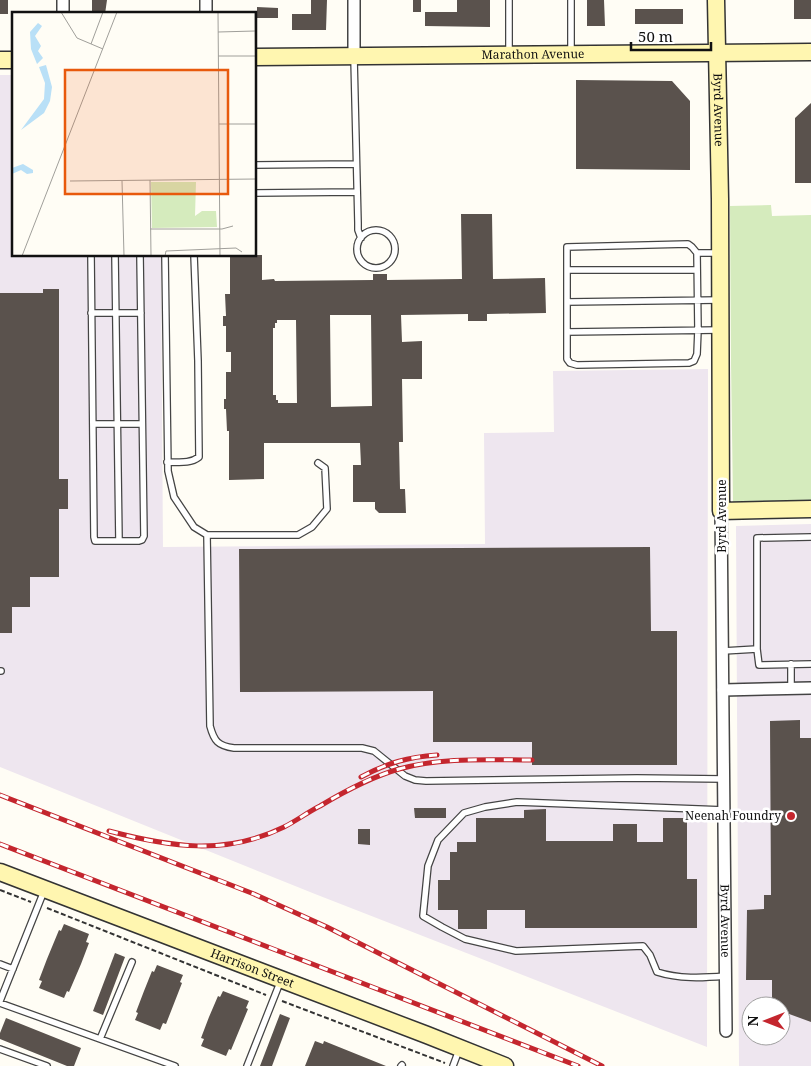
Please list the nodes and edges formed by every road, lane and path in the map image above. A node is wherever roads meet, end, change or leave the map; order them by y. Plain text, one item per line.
1 (354, 0) edge
2 (509, 0) edge
3 (571, 0) edge
4 (716, 0) edge
5 (811, 52) edge
6 (571, 54) junction
7 (716, 54) junction
8 (509, 55) junction
9 (354, 56) junction
10 (256, 58) edge
11 (256, 164) edge
12 (356, 164) junction
13 (357, 192) junction
14 (256, 193) edge
15 (361, 238) junction
16 (697, 253) junction
17 (720, 253) junction
18 (91, 256) edge
19 (115, 256) edge
20 (140, 256) edge
21 (165, 256) edge
22 (194, 256) edge
23 (567, 270) junction
24 (697, 270) junction
25 (720, 300) junction
26 (698, 301) junction
27 (567, 302) junction
28 (91, 313) junction
29 (116, 313) junction
30 (141, 313) junction
31 (698, 330) junction
32 (720, 330) junction
33 (567, 332) junction
34 (93, 424) junction
35 (117, 424) junction
36 (142, 424) junction
37 (168, 462) junction
38 (318, 463) dead end
39 (811, 509) edge
40 (722, 511) junction
41 (207, 534) junction
42 (811, 537) edge
43 (119, 541) junction
44 (757, 649) junction
45 (723, 651) junction
46 (791, 664) junction
47 (811, 664) edge
48 (811, 688) edge
49 (792, 689) junction
50 (723, 690) junction
51 (724, 779) junction
52 (724, 810) junction
53 (0, 872) edge
54 (0, 890) edge
55 (41, 897) junction
56 (132, 962) dead end
57 (0, 964) edge
58 (12, 970) junction
59 (725, 976) junction
60 (281, 980) junction
61 (274, 998) junction
62 (0, 1002) edge
63 (726, 1031) dead end
64 (100, 1039) junction
65 (460, 1048) junction
66 (0, 1049) edge
67 (47, 1066) edge
68 (175, 1066) edge
69 (247, 1066) edge
70 (453, 1066) edge
71 (505, 1066) edge

1 - 9 street
2 - 8 lane
3 - 6 lane
4 - 7 street, Byrd Avenue
5 - 7 street, Marathon Avenue
6 - 7 street, Marathon Avenue
6 - 8 street, Marathon Avenue
7 - 17 street, Byrd Avenue
8 - 9 street, Marathon Avenue
9 - 10 street, Marathon Avenue
9 - 12 lane
11 - 12 lane
12 - 13 lane
13 - 14 lane
13 - 15 lane
15 - 15 lane
16 - 17 lane
16 - 23 lane
16 - 24 lane
17 - 25 street, Byrd Avenue
18 - 28 lane
19 - 29 lane
20 - 30 lane
21 - 37 lane
22 - 37 lane
23 - 24 lane
23 - 27 lane
24 - 26 lane
25 - 26 lane
25 - 32 street, Byrd Avenue
26 - 27 lane
26 - 31 lane
27 - 33 lane
28 - 29 lane
28 - 34 lane
29 - 30 lane
29 - 35 lane
30 - 36 lane
31 - 32 lane
31 - 33 lane
31 - 33 lane
32 - 40 street, Byrd Avenue
34 - 35 lane
34 - 43 lane
35 - 36 lane
35 - 43 lane
36 - 43 lane
37 - 41 lane
38 - 41 lane
39 - 40 street
40 - 45 street, Byrd Avenue
41 - 51 lane
42 - 44 lane
44 - 45 lane
44 - 46 lane
45 - 50 street, Byrd Avenue
46 - 47 lane
46 - 49 lane
48 - 49 street
49 - 50 street
50 - 51 street, Byrd Avenue
51 - 52 street, Byrd Avenue
52 - 59 street, Byrd Avenue
52 - 59 lane
53 - 55 street, Harrison Street
54 - 55 path
55 - 58 lane
55 - 60 street, Harrison Street
55 - 61 path
56 - 64 lane
57 - 58 lane
58 - 62 lane
59 - 63 street, Byrd Avenue
60 - 61 lane
60 - 65 street, Harrison Street
61 - 69 lane
61 - 70 path
62 - 64 lane
64 - 68 lane
65 - 70 lane
65 - 71 street, Harrison Street
66 - 67 lane

